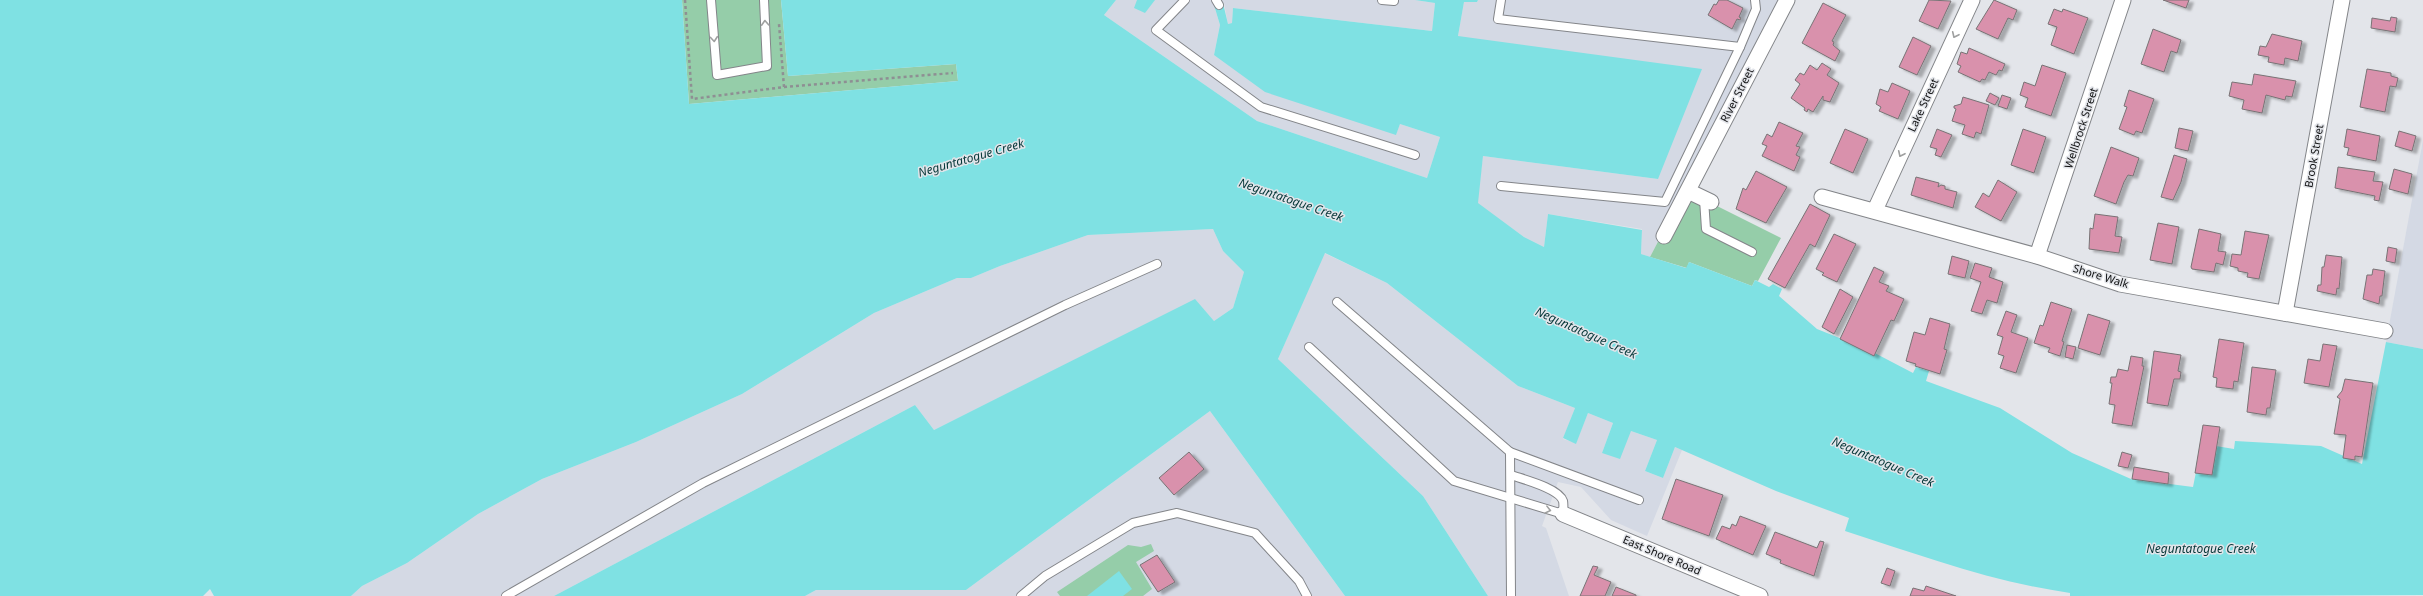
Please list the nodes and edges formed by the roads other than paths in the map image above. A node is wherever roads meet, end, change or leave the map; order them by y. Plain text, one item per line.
1 (711, 0) edge
2 (764, 0) edge
3 (1185, 0) edge
4 (1382, 0) edge
5 (1501, 0) edge
6 (1755, 0) edge
7 (1786, 0) edge
8 (1972, 0) edge
9 (2123, 0) edge
10 (2342, 0) edge
11 (1394, 1) dead end
12 (1740, 47) junction
13 (1415, 155) dead end
14 (1501, 186) dead end
15 (1688, 191) junction
16 (1822, 197) dead end
17 (1708, 200) joint
18 (1875, 210) junction
19 (1664, 236) dead end
20 (1752, 252) dead end
21 (2037, 256) junction
22 (1157, 264) dead end
23 (1337, 302) dead end
24 (2285, 313) junction
25 (2385, 331) dead end
26 (1309, 347) dead end
27 (1510, 452) junction
28 (1510, 475) junction
29 (1511, 498) junction
30 (1639, 500) dead end
31 (1563, 514) junction
32 (1755, 595) edge
33 (506, 596) edge
34 (1021, 596) edge
35 (1307, 596) edge
36 (1511, 596) edge

1 -> 2 lane
3 - 13 lane
4 - 11 lane
5 - 12 lane
6 - 12 lane
7 - 15 street, River Street
8 -> 18 street, Lake Street
9 - 21 street, Wellbrock Street
10 - 24 street, Brook Street
12 - 14 lane
15 - 17 street
15 - 19 street, River Street
16 - 18 street, Shore Walk
17 - 20 lane
18 - 21 street, Shore Walk
21 - 24 street, Shore Walk
22 - 33 lane
23 - 27 lane
24 - 25 street, Shore Walk
26 - 29 lane
27 - 28 lane
27 - 30 lane
28 - 29 lane
28 - 31 lane
29 -> 31 lane
29 - 36 lane
31 - 32 street, East Shore Road
34 - 35 lane

